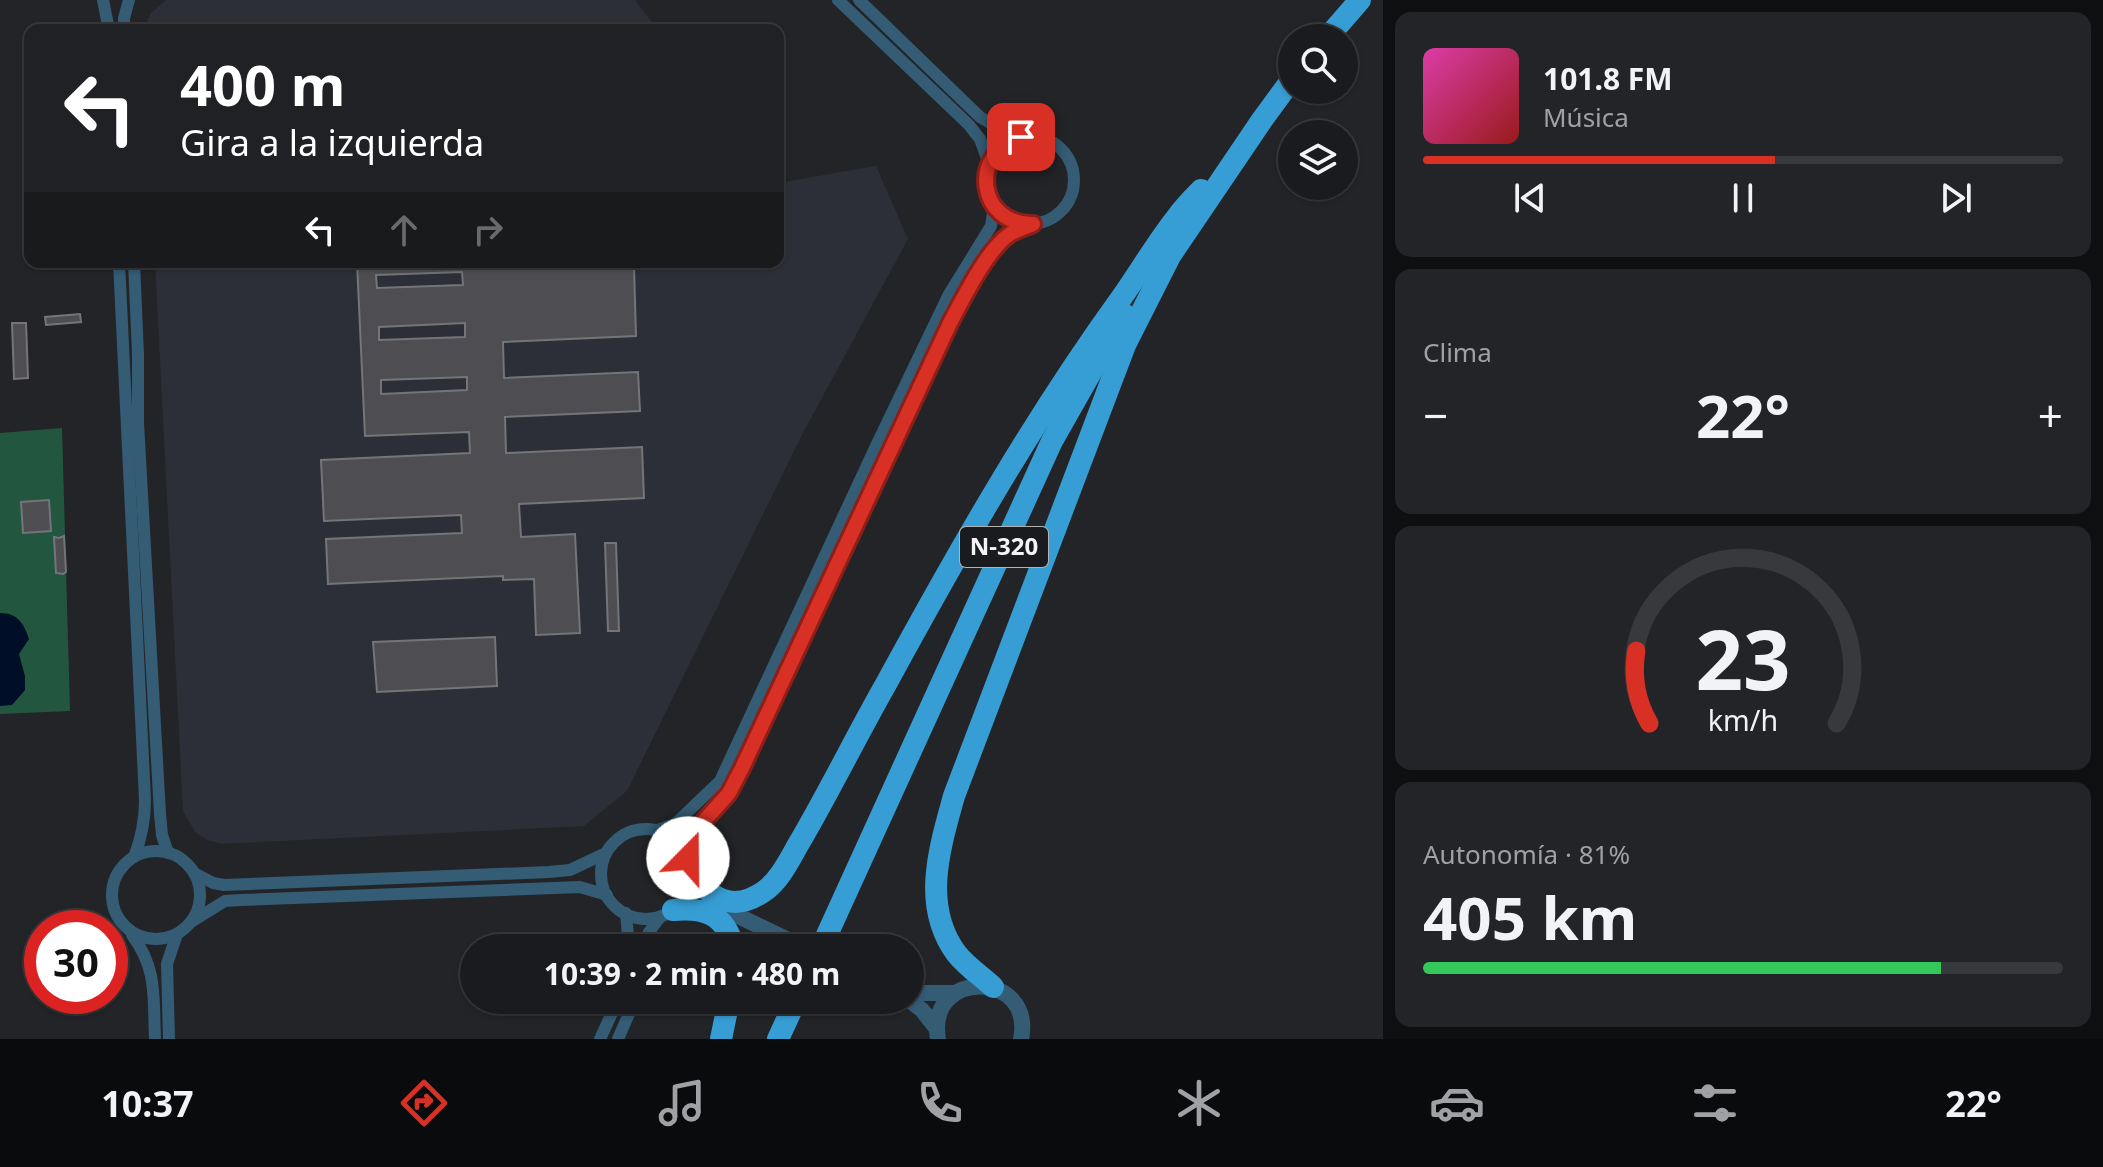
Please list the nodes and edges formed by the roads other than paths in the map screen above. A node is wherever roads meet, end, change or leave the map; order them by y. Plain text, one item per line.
1 (103, 0) edge
2 (129, 0) edge
3 (838, 0) edge
4 (859, 0) edge
5 (1360, 0) edge
6 (108, 24) edge
7 (124, 24) edge
8 (1339, 24) edge
9 (1278, 98) edge
10 (1262, 120) junction
11 (1021, 137) junction
12 (1243, 143) junction
13 (989, 164) junction
14 (1216, 180) junction
15 (994, 206) junction
16 (1033, 224) junction
17 (119, 268) edge
18 (134, 268) edge
19 (658, 830) junction
20 (168, 853) junction
21 (606, 853) junction
22 (134, 857) junction
23 (194, 873) junction
24 (689, 873) junction
25 (607, 895) junction
26 (714, 906) junction
27 (671, 909) junction
28 (115, 910) edge
29 (626, 913) junction
30 (191, 922) junction
31 (128, 930) edge
32 (128, 930) edge
33 (177, 934) junction
34 (628, 934) edge
35 (648, 934) edge
36 (729, 934) edge
37 (788, 934) edge
38 (822, 934) edge
39 (993, 987) junction
40 (924, 993) edge
41 (955, 993) junction
42 (924, 1013) edge
43 (612, 1014) edge
44 (629, 1014) edge
45 (726, 1014) edge
46 (790, 1014) edge
47 (938, 1034) edge
48 (155, 1039) edge
49 (169, 1039) edge
50 (600, 1039) edge
51 (618, 1039) edge
52 (721, 1039) edge
53 (778, 1039) edge
54 (1021, 1039) edge

1 - 6 street
2 - 7 street
3 - 13 street
4 - 11 street
5 - 8 highway
9 - 10 highway, N-320
10 - 12 highway, N-320
10 - 14 highway, N-320
11 - 13 street
11 - 16 street
12 - 14 highway, N-320
12 - 38 highway, N-320
13 - 15 street
14 - 24 highway
14 - 39 highway
15 - 16 street
15 - 19 street
16 - 24 street
17 - 22 street
18 - 20 street
19 - 21 street
19 - 24 street
20 - 22 street
20 - 23 street
21 - 23 street
21 - 25 street
22 - 28 street
23 - 30 street
24 - 26 street
24 - 27 street
25 - 29 street
25 - 30 street
26 - 27 street
26 - 37 street
27 - 29 street
27 - 35 street
27 - 36 highway
29 - 34 street
30 - 33 street
31 - 33 street
32 - 48 street
33 - 49 street
39 - 41 street
39 - 54 street
40 - 41 street
41 - 47 street
42 - 47 street
43 - 50 street
44 - 51 street
45 - 52 highway
46 - 53 highway

